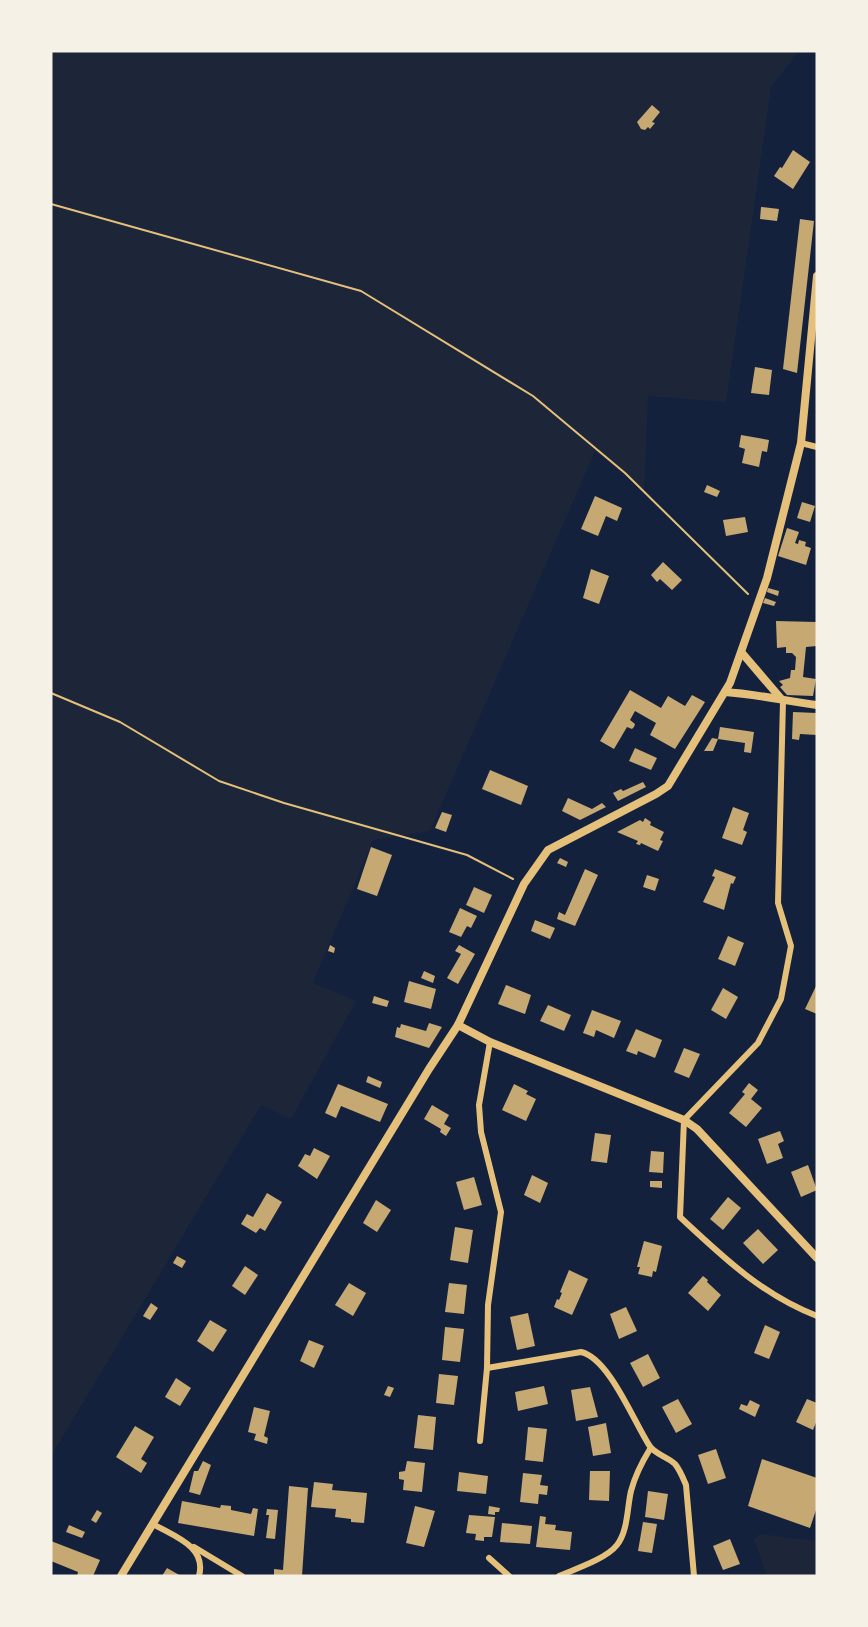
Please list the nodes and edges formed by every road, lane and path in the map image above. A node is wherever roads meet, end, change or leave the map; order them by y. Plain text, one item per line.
1 (51, 204) edge
2 (817, 276) edge
3 (801, 443) junction
4 (817, 447) edge
5 (758, 603) junction
6 (742, 653) junction
7 (725, 692) junction
8 (51, 693) edge
9 (783, 701) junction
10 (817, 705) edge
11 (524, 884) junction
12 (458, 1025) junction
13 (490, 1042) junction
14 (684, 1120) junction
15 (817, 1258) edge
16 (817, 1316) edge
17 (488, 1368) junction
18 (480, 1441) dead end
19 (650, 1449) junction
20 (153, 1524) junction
21 (191, 1545) junction
22 (489, 1558) dead end
23 (121, 1576) edge
24 (199, 1576) edge
25 (242, 1576) edge
26 (509, 1576) edge
27 (559, 1576) edge
28 (694, 1576) edge

1 - 5 path
2 - 3 street
3 - 4 street
3 - 5 street
5 - 6 street
6 - 7 street
6 - 9 street
7 - 9 street
7 - 11 street
8 - 11 path
9 - 10 street
9 - 14 street
11 - 12 street
12 - 13 street
12 - 20 street
13 - 14 street
13 - 17 street
14 - 15 street
14 - 16 street
17 - 18 street
17 - 19 street
19 - 27 street
19 - 28 street
20 - 21 street
20 - 23 street
21 - 24 street
21 - 25 street
22 - 26 street

